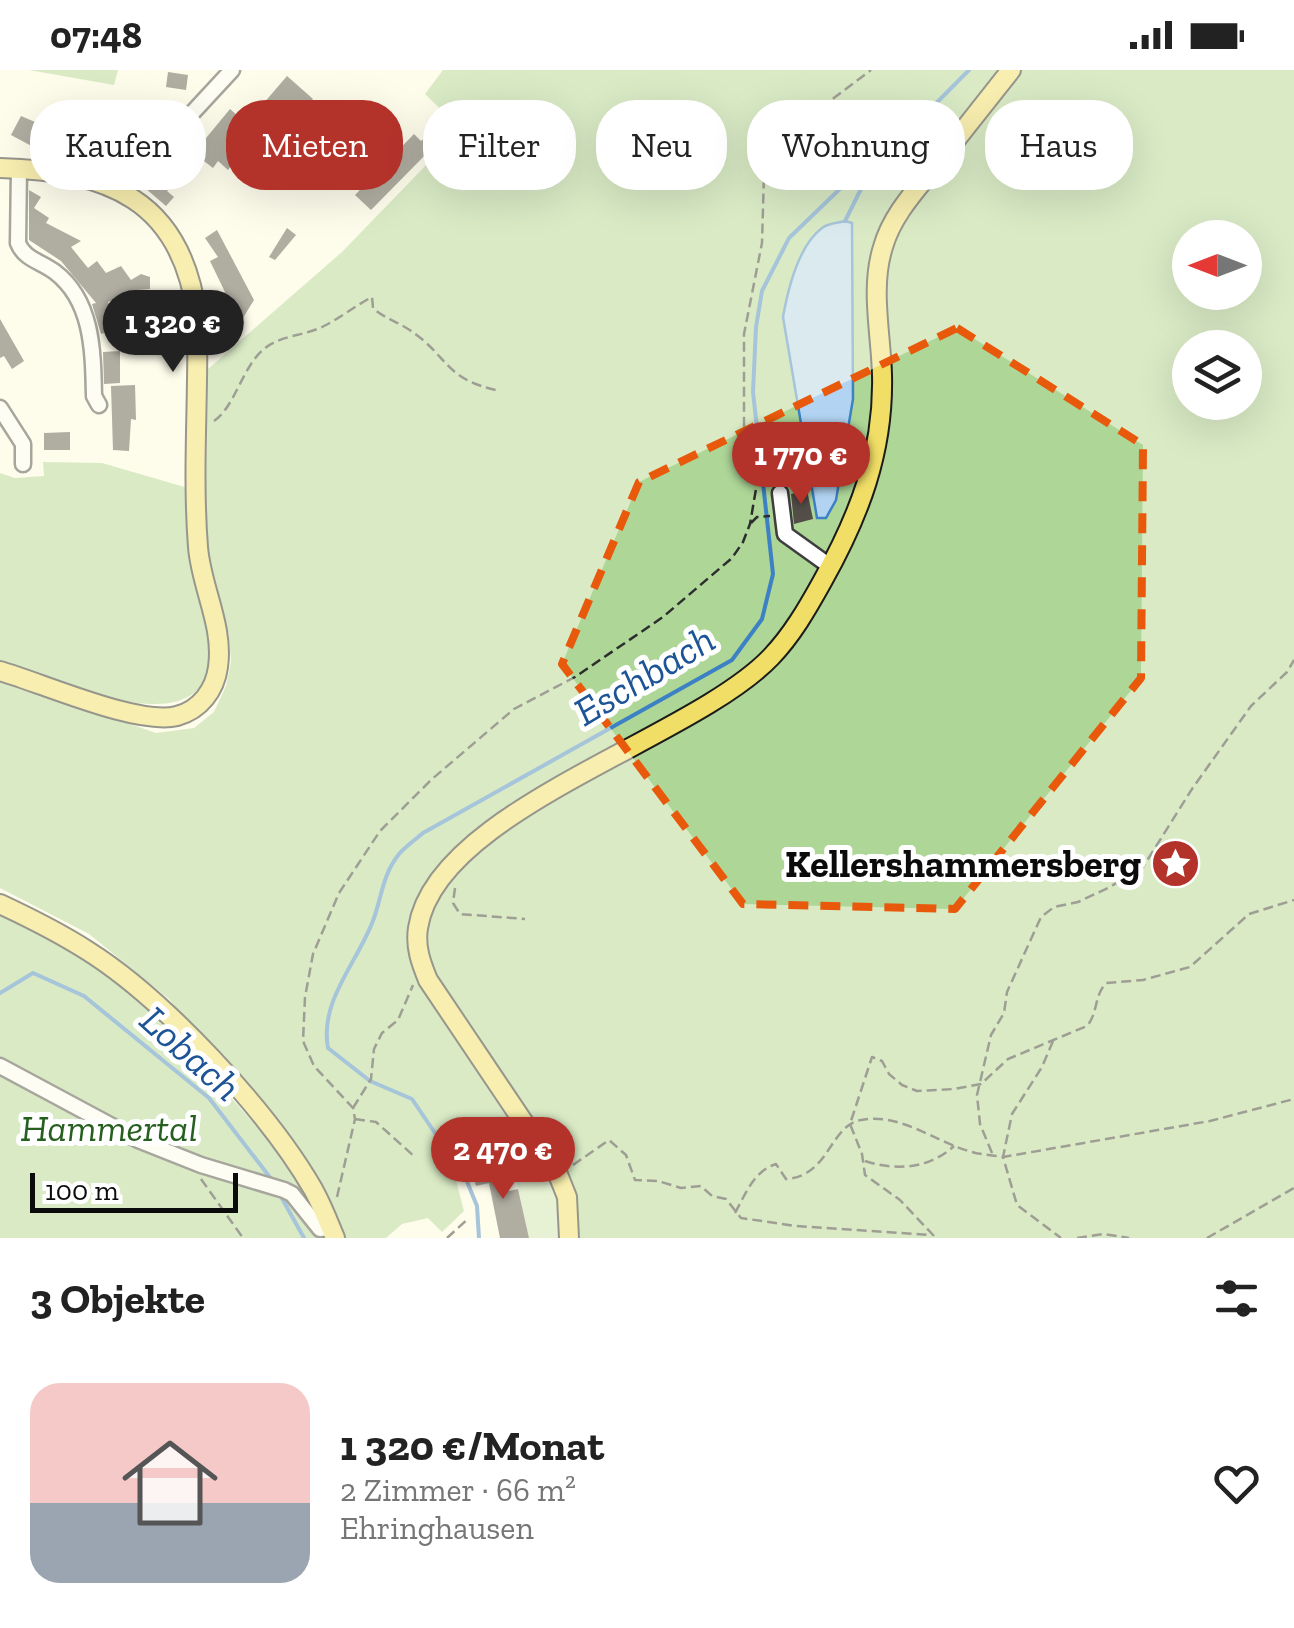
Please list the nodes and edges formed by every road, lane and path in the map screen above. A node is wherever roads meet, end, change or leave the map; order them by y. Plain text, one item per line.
1 (232, 70) edge
2 (871, 70) edge
3 (1011, 70) edge
4 (204, 100) edge
5 (9, 168) edge
6 (121, 190) edge
7 (500, 390) dead end
8 (99, 405) dead end
9 (0, 408) edge
10 (196, 434) junction
11 (23, 464) dead end
12 (780, 494) dead end
13 (782, 517) junction
14 (750, 524) junction
15 (830, 567) junction
16 (1294, 660) edge
17 (0, 671) edge
18 (458, 860) junction
19 (1294, 900) edge
20 (0, 904) edge
21 (524, 920) dead end
22 (418, 975) dead end
23 (1052, 1041) junction
24 (3, 1067) edge
25 (981, 1084) junction
26 (1294, 1099) edge
27 (353, 1108) junction
28 (355, 1119) junction
29 (850, 1124) junction
30 (954, 1146) junction
31 (992, 1154) junction
32 (1003, 1156) junction
33 (415, 1157) dead end
34 (863, 1160) junction
35 (201, 1165) junction
36 (558, 1172) junction
37 (1294, 1188) edge
38 (736, 1212) junction
39 (469, 1218) dead end
40 (332, 1233) edge
41 (243, 1238) edge
42 (446, 1238) edge
43 (568, 1238) edge
44 (1060, 1238) edge
45 (1070, 1238) edge
46 (1076, 1238) edge
47 (1129, 1238) edge
48 (1207, 1238) edge

1 - 4 street
2 - 14 path
3 - 15 main road
5 - 8 street
6 - 10 main road
7 - 10 path
9 - 11 street
10 - 17 main road
12 - 13 street
13 - 14 path
13 - 15 street
14 - 27 path
15 - 18 main road
16 - 25 path
18 - 21 path
18 - 36 main road
19 - 23 path
20 - 40 main road
22 - 27 path
23 - 25 path
23 - 32 path
24 - 35 street
25 - 29 path
25 - 31 path
26 - 32 path
27 - 28 path
28 - 33 path
28 - 40 path
29 - 30 path
29 - 34 path
29 - 38 path
30 - 31 path
30 - 34 path
31 - 32 path
32 - 44 path
34 - 38 path
35 - 40 street
35 - 41 path
36 - 38 path
36 - 43 main road
37 - 48 path
39 - 42 path
44 - 45 path
46 - 47 path

